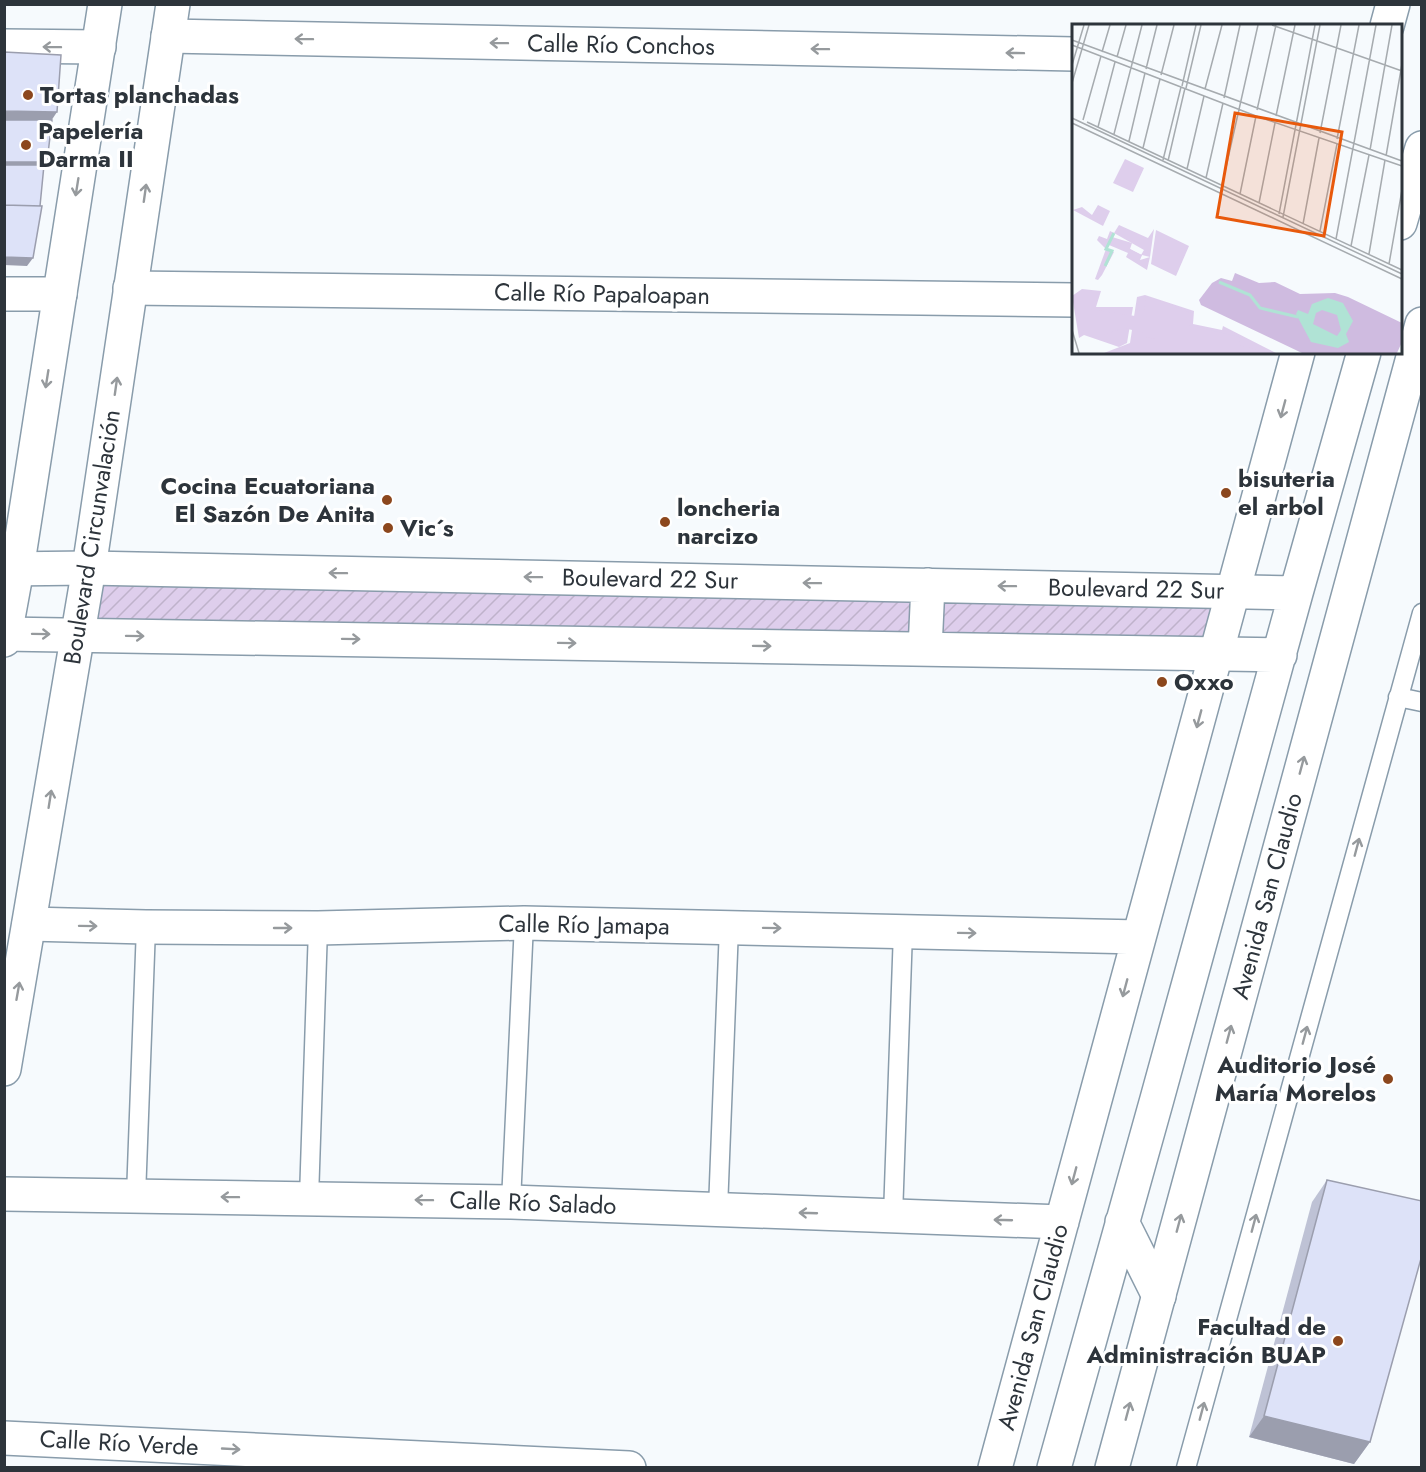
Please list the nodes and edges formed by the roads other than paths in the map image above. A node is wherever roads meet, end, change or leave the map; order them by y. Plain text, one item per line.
1 (105, 4) edge
2 (1393, 4) edge
3 (170, 20) edge
4 (1388, 24) edge
5 (4, 46) edge
6 (99, 47) junction
7 (1072, 54) edge
8 (1422, 148) edge
9 (1402, 219) edge
10 (130, 288) junction
11 (4, 294) edge
12 (60, 294) junction
13 (1072, 300) edge
14 (1422, 324) edge
15 (1297, 354) edge
16 (1363, 354) edge
17 (89, 568) junction
18 (11, 569) edge
19 (928, 585) junction
20 (1234, 591) junction
21 (1296, 593) junction
22 (1422, 613) edge
23 (77, 635) junction
24 (5, 636) edge
25 (925, 649) junction
26 (1217, 653) junction
27 (1280, 655) junction
28 (1398, 697) junction
29 (1422, 702) edge
30 (524, 922) junction
31 (29, 924) junction
32 (146, 927) junction
33 (729, 927) junction
34 (318, 928) junction
35 (903, 931) junction
36 (1139, 937) junction
37 (4, 1069) edge
38 (4, 1194) edge
39 (136, 1196) junction
40 (309, 1198) junction
41 (511, 1202) junction
42 (718, 1209) junction
43 (893, 1216) junction
44 (1062, 1222) junction
45 (1122, 1222) junction
46 (1159, 1296) junction
47 (4, 1438) edge
48 (629, 1467) edge
49 (995, 1467) edge
50 (1053, 1467) edge
51 (1112, 1467) edge
52 (1186, 1467) edge

1 - 6 street
2 - 4 street
7 -> 3 street, Calle Río Conchos
10 -> 3 street, Boulevard Circunvalación
6 -> 5 street
6 -> 12 street
8 - 9 street
10 - 13 street, Calle Río Papaloapan
17 -> 10 street, Boulevard Circunvalación
11 - 12 street
12 -> 18 street
46 -> 14 street, Avenida San Claudio
15 -> 20 street, Avenida San Claudio
16 - 21 street
17 - 18 street, Boulevard 22 Sur
19 -> 17 street, Boulevard 22 Sur
17 - 23 street, Boulevard Circunvalación
18 - 24 street
20 -> 19 street, Boulevard 22 Sur
19 - 25 street
20 - 21 street, Boulevard 22 Sur
20 - 26 street, Avenida San Claudio
21 - 27 street
22 - 28 lane
24 -> 23 street
23 -> 25 street
31 -> 23 street, Boulevard Circunvalación
25 - 26 street
26 - 27 street
26 -> 36 street, Avenida San Claudio
27 - 45 street
28 - 29 lane
52 -> 28 lane
30 - 33 street, Calle Río Jamapa
30 - 34 street, Calle Río Jamapa
30 - 41 lane
31 -> 32 street, Calle Río Jamapa
37 -> 31 street, Boulevard Circunvalación
32 -> 34 street, Calle Río Jamapa
32 - 39 lane
33 -> 35 street, Calle Río Jamapa
33 - 42 lane
34 - 40 lane
35 -> 36 street, Calle Río Jamapa
35 - 43 lane
36 -> 44 street, Avenida San Claudio
38 - 39 street, Calle Río Salado
40 -> 39 street, Calle Río Salado
41 -> 40 street, Calle Río Salado
41 - 42 street, Calle Río Salado
43 -> 42 street, Calle Río Salado
44 -> 43 street, Calle Río Salado
44 - 49 street, Avenida San Claudio
45 - 46 street
45 - 50 street
51 -> 46 street, Avenida San Claudio
47 -> 48 street, Calle Río Verde

